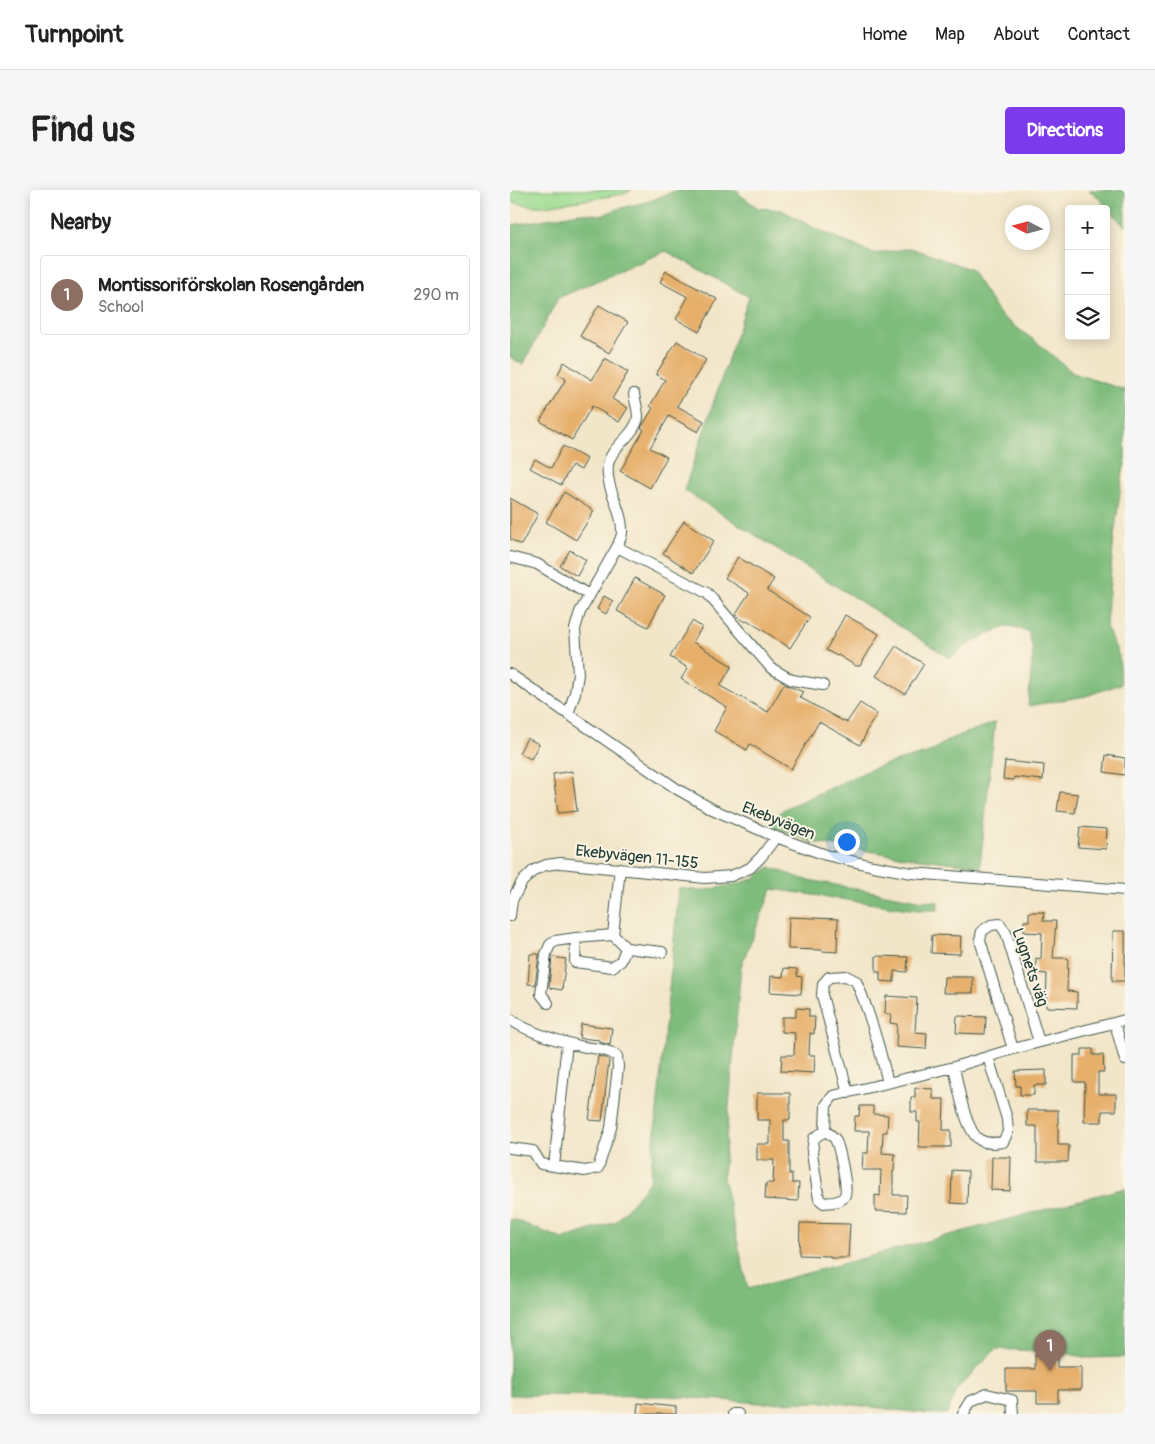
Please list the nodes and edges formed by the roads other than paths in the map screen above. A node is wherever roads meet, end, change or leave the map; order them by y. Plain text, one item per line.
1 (634, 394) dead end
2 (617, 546) junction
3 (510, 557) edge
4 (589, 595) junction
5 (510, 674) edge
6 (823, 685) dead end
7 (568, 714) junction
8 (776, 837) junction
9 (620, 868) junction
10 (1125, 890) edge
11 (510, 916) edge
12 (613, 935) junction
13 (576, 938) junction
14 (626, 948) junction
15 (662, 952) dead end
16 (548, 1003) dead end
17 (510, 1019) edge
18 (1120, 1021) edge
19 (1039, 1042) junction
20 (567, 1043) junction
21 (1013, 1049) junction
22 (988, 1057) junction
23 (1125, 1060) edge
24 (954, 1068) junction
25 (888, 1083) junction
26 (848, 1093) junction
27 (825, 1131) junction
28 (510, 1148) edge
29 (554, 1166) junction
30 (733, 1414) edge
31 (738, 1414) edge
32 (963, 1414) edge
33 (1013, 1414) edge

1 - 2 street
2 - 4 street
2 - 6 street
3 - 4 street
4 - 7 street
5 - 7 street, Ekebyvägen
7 - 8 street, Ekebyvägen
8 - 9 street, Ekebyvägen 11-155
8 - 10 street, Ekebyvägen
9 - 11 street, Ekebyvägen 11-155
9 - 12 street
12 - 13 street
12 - 14 street
13 - 14 street
13 - 16 street
14 - 15 street
17 - 20 street
18 - 19 street
18 - 23 street
19 - 21 street
19 - 21 street, Lugnets väg
20 - 29 street
20 - 29 street
21 - 22 street
22 - 24 street
22 - 24 street
24 - 25 street
25 - 26 street
25 - 26 street
26 - 27 street
27 - 27 street
28 - 29 street
30 - 31 street
32 - 33 street

